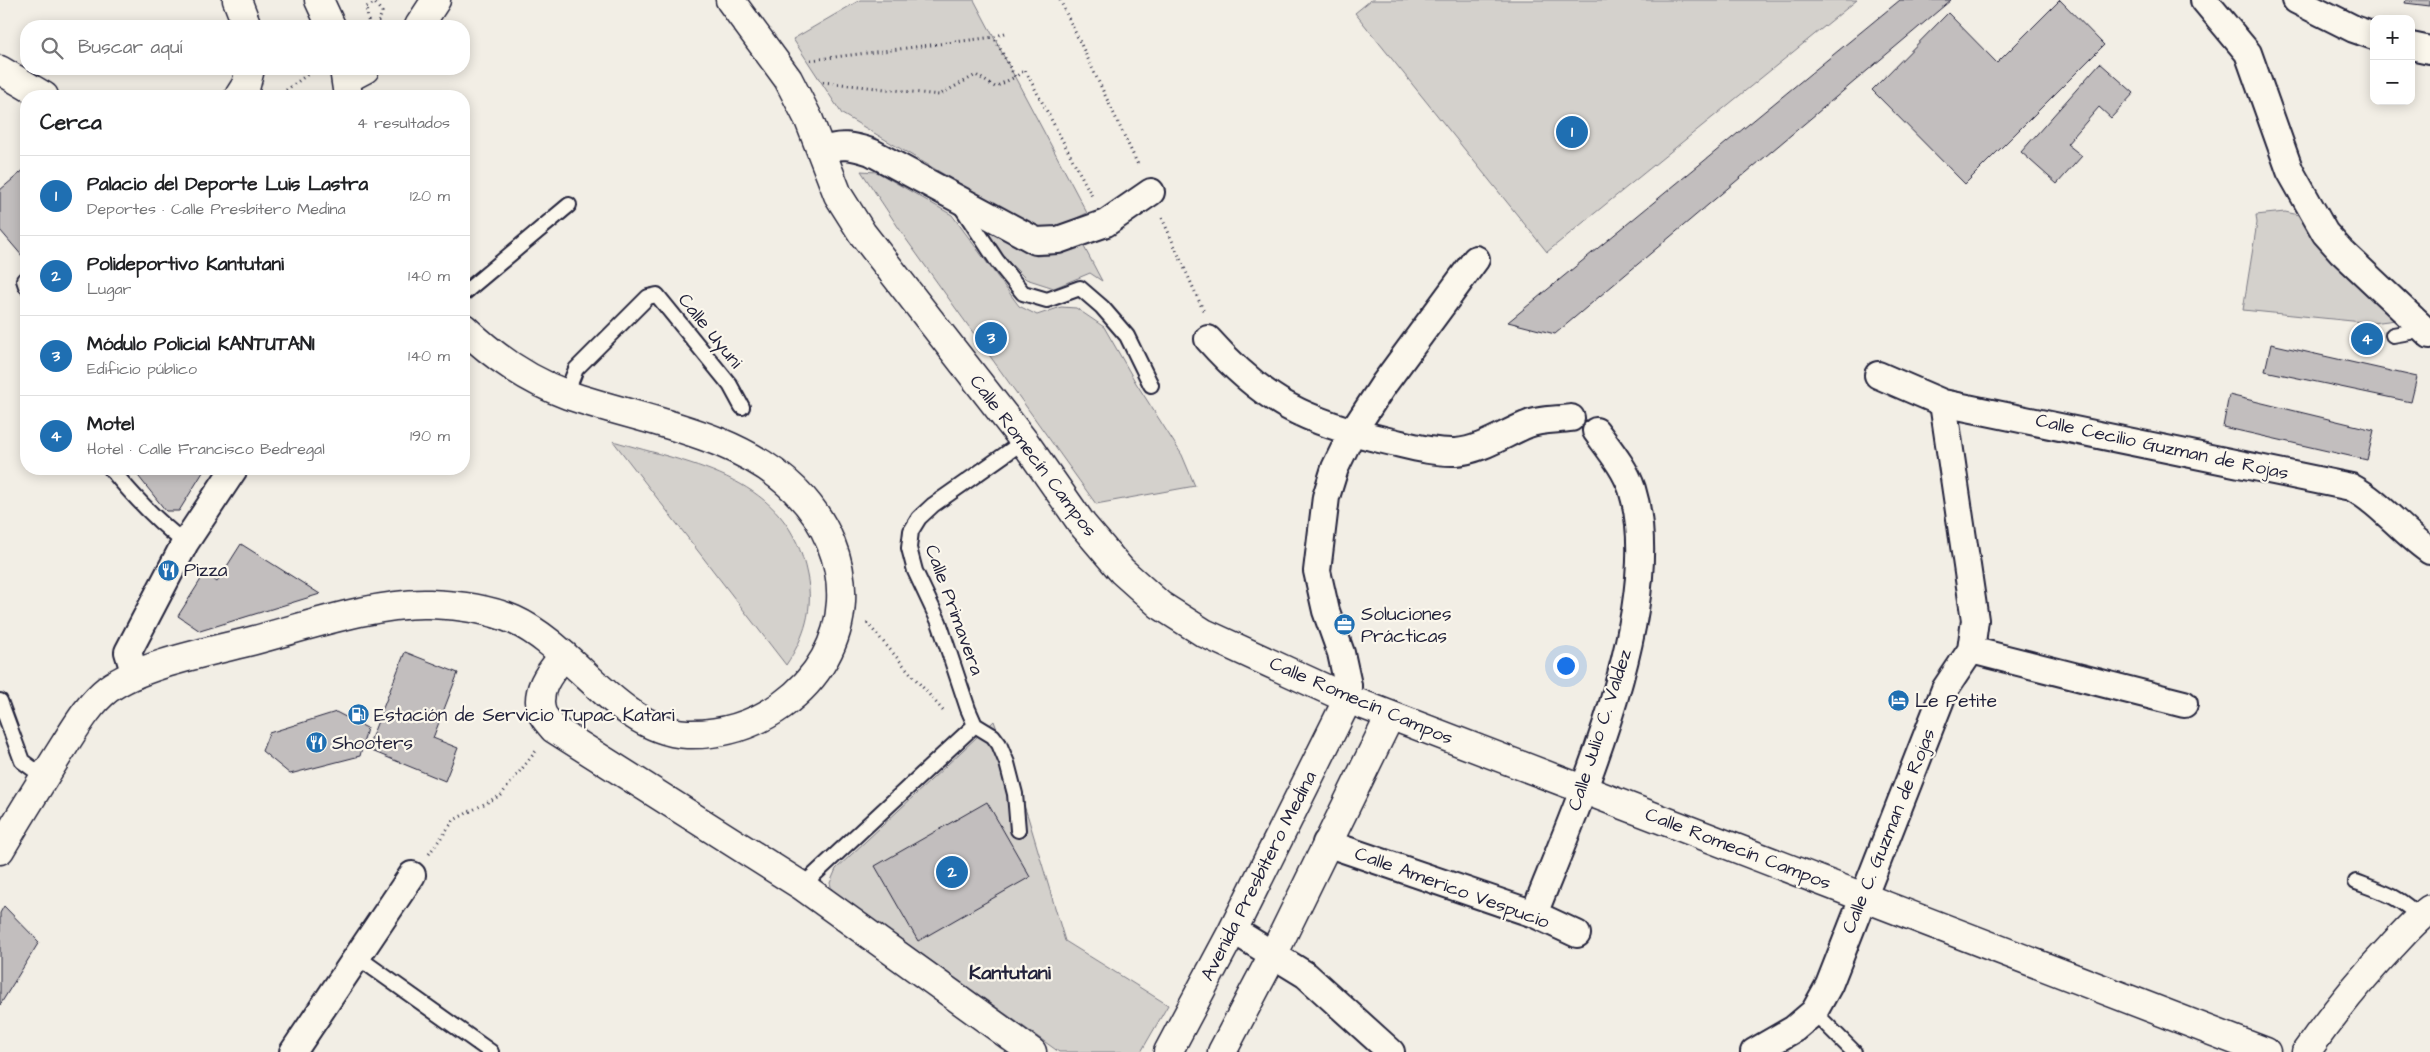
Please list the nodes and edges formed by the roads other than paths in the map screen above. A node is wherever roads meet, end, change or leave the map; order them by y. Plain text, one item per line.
1 (237, 0) edge
2 (319, 0) edge
3 (436, 0) edge
4 (730, 0) edge
5 (2204, 0) edge
6 (2296, 0) edge
7 (245, 20) edge
8 (328, 20) edge
9 (423, 20) edge
10 (2370, 35) edge
11 (2415, 47) edge
12 (2430, 50) edge
13 (0, 70) edge
14 (248, 75) edge
15 (34, 90) edge
16 (243, 90) edge
17 (822, 151) junction
18 (1151, 192) dead end
19 (953, 194) junction
20 (569, 205) dead end
21 (1476, 259) dead end
22 (470, 287) edge
23 (2424, 329) edge
24 (470, 333) edge
25 (2393, 335) dead end
26 (1208, 339) dead end
27 (1878, 375) dead end
28 (1150, 385) dead end
29 (566, 394) junction
30 (1943, 403) junction
31 (742, 407) dead end
32 (1571, 418) dead end
33 (1596, 431) dead end
34 (1352, 433) junction
35 (1024, 441) junction
36 (116, 475) edge
37 (230, 475) edge
38 (186, 543) junction
39 (2430, 551) edge
40 (1971, 650) junction
41 (564, 655) junction
42 (136, 675) junction
43 (1348, 700) junction
44 (0, 702) edge
45 (2184, 704) dead end
46 (1390, 716) junction
47 (975, 725) junction
48 (44, 777) junction
49 (1583, 789) junction
50 (1018, 830) dead end
51 (1326, 843) junction
52 (0, 850) edge
53 (412, 875) road end
54 (2356, 882) dead end
55 (802, 886) junction
56 (1863, 897) junction
57 (2424, 913) edge
58 (1534, 914) junction
59 (1233, 930) junction
60 (1577, 934) dead end
61 (1273, 955) junction
62 (356, 956) junction
63 (1814, 1012) junction
64 (293, 1052) edge
65 (491, 1052) edge
66 (1032, 1052) edge
67 (1168, 1052) edge
68 (1222, 1052) edge
69 (1391, 1052) edge
70 (1754, 1052) edge
71 (1854, 1052) edge
72 (2266, 1052) edge
73 (2306, 1052) edge

1 - 7 street
2 - 8 street
3 - 9 street
4 - 17 street, Calle Romecín Campos
5 - 23 street
6 - 10 street
11 - 12 street
13 - 15 street
14 - 16 street
17 - 19 street
17 - 35 street, Calle Romecín Campos
18 - 19 street
19 - 28 lane
20 - 22 lane
21 - 34 street
23 - 25 lane
24 - 29 street
26 - 34 street
27 - 30 street, Calle Cecilio Guzman de Rojas
29 - 31 lane, Calle Uyuni
29 - 41 street
30 - 39 street, Calle Cecilio Guzman de Rojas
30 - 40 street, Calle C. Guzman de Rojas
32 - 34 street
33 - 49 street, Calle Julio C. Valdez
34 - 43 street
35 - 43 street, Calle Romecín Campos
35 - 47 lane, Calle Primavera
36 - 38 lane
37 - 38 street
38 - 42 street
40 - 45 street
40 - 56 street, Calle C. Guzman de Rojas
41 - 42 street
41 - 55 street
42 - 48 street
43 - 46 street, Calle Romecín Campos
43 - 59 street, Avenida Presbítero Medina
44 - 48 lane
46 - 49 street, Calle Romecín Campos
46 - 51 street
47 - 50 lane
47 - 55 lane
48 - 52 street
49 - 56 street, Calle Romecín Campos
49 - 58 street, Calle Julio C. Valdez
51 - 58 street, Calle Americo Vespucio
51 - 61 street
53 - 62 street
54 - 57 lane
55 - 66 street
56 - 63 street, Calle C. Guzman de Rojas
56 - 72 street, Calle Romecín Campos
57 - 73 street
58 - 60 street, Calle Americo Vespucio
59 - 61 street
59 - 67 street, Avenida Presbítero Medina
61 - 68 street
61 - 69 street
62 - 64 street
62 - 65 lane
63 - 70 street, Calle C. Guzman de Rojas
63 - 71 lane

